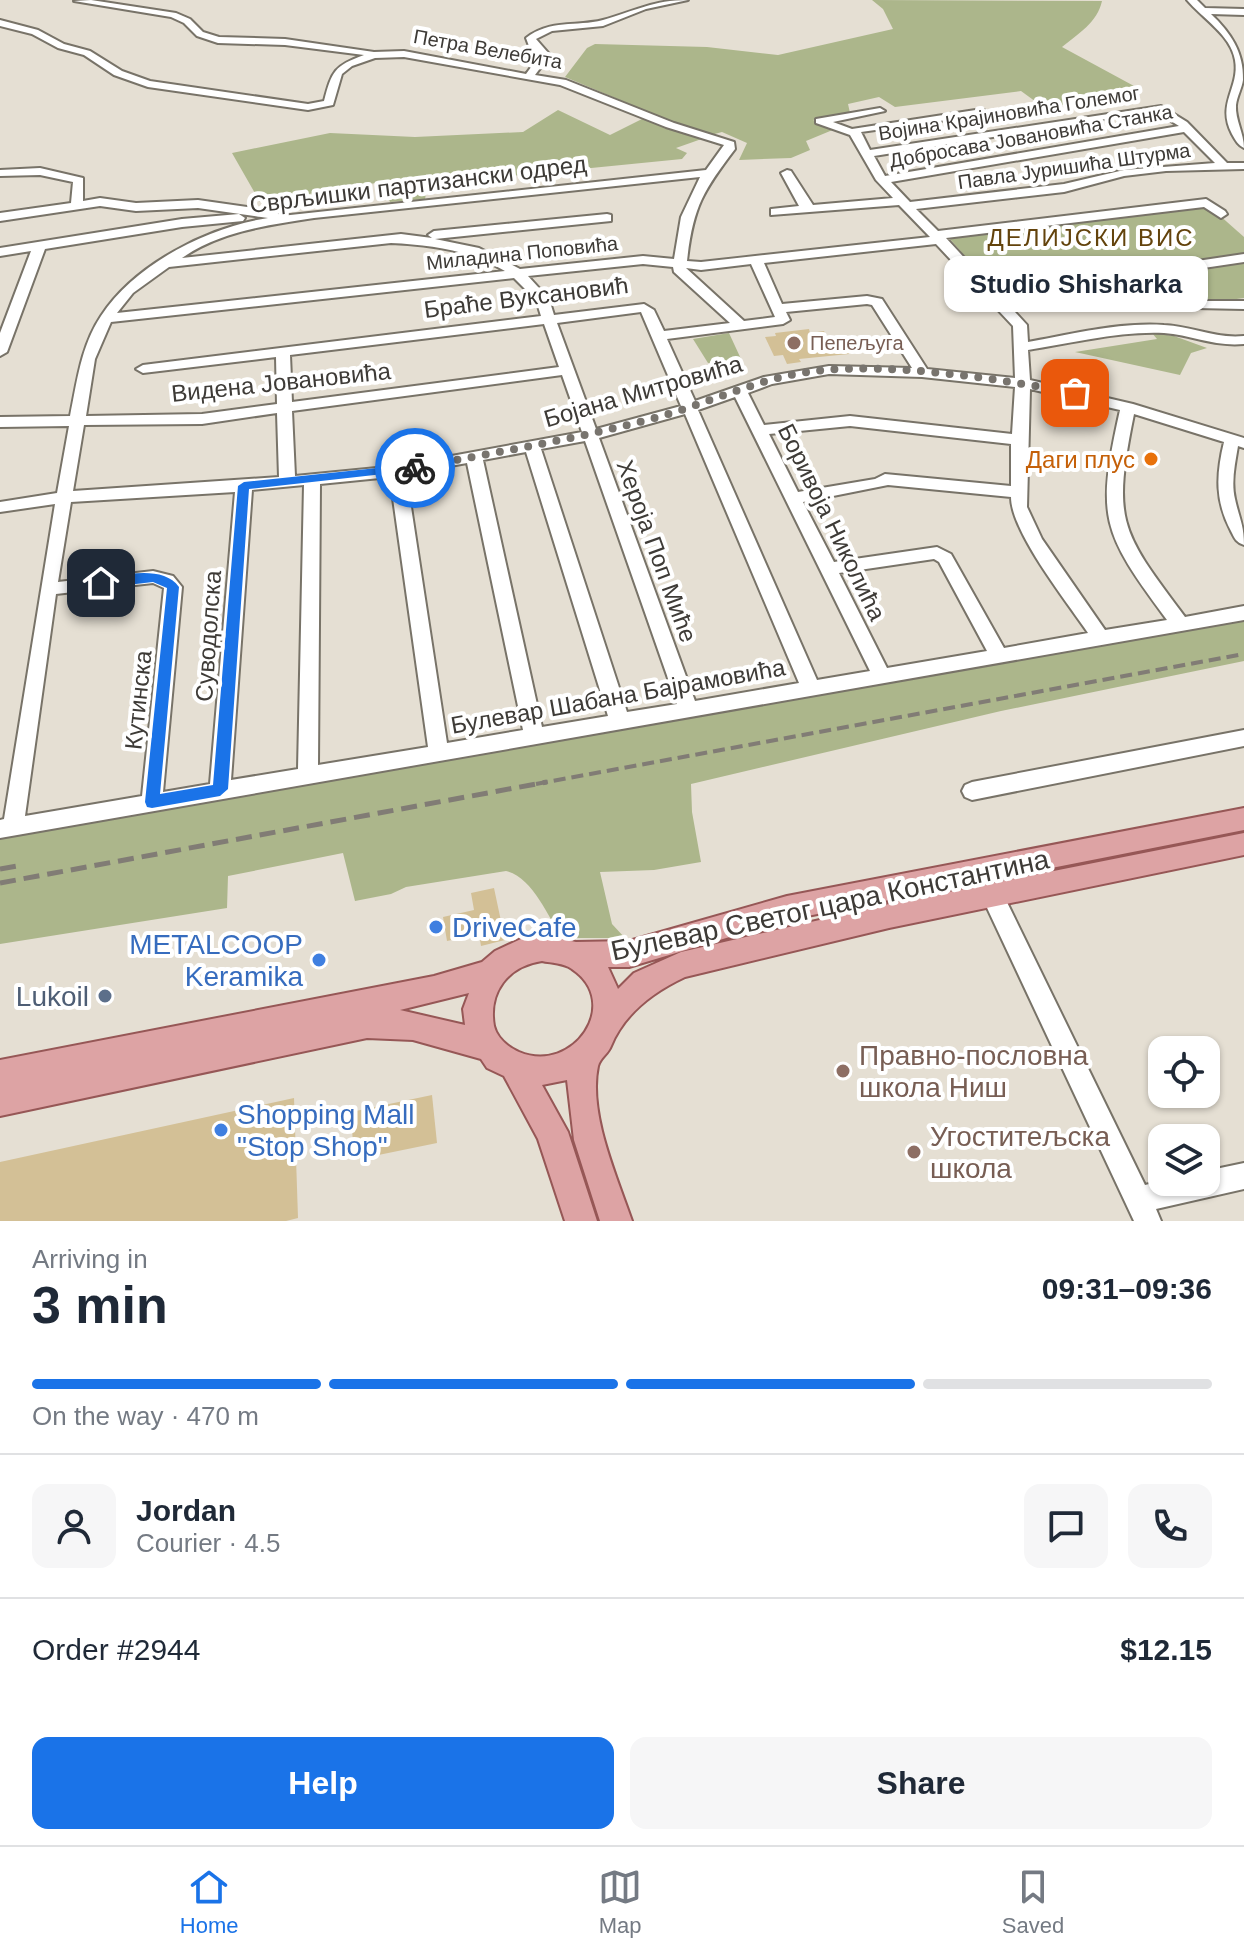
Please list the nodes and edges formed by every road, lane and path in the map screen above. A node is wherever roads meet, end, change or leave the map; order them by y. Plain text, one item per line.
1 (683, 0) edge
2 (1192, 0) edge
3 (1222, 0) edge
4 (79, 1) edge
5 (1244, 1) edge
6 (1202, 11) junction
7 (1244, 12) edge
8 (0, 23) edge
9 (1227, 39) junction
10 (1244, 39) edge
11 (382, 54) junction
12 (528, 78) junction
13 (880, 111) dead end
14 (982, 112) dead end
15 (1238, 125) edge
16 (1187, 128) junction
17 (854, 133) junction
18 (1244, 145) edge
19 (866, 154) junction
20 (1223, 165) junction
21 (1244, 166) edge
22 (0, 173) edge
23 (708, 173) junction
24 (787, 173) dead end
25 (882, 180) junction
26 (906, 204) junction
27 (77, 206) junction
28 (811, 209) junction
29 (775, 212) dead end
30 (1221, 214) dead end
31 (275, 215) junction
32 (0, 217) edge
33 (293, 217) junction
34 (607, 218) dead end
35 (938, 238) junction
36 (390, 239) junction
37 (40, 244) junction
38 (0, 252) edge
39 (1244, 258) edge
40 (756, 260) junction
41 (161, 264) junction
42 (679, 265) junction
43 (1159, 270) junction
44 (520, 274) junction
45 (991, 296) junction
46 (1244, 305) edge
47 (780, 308) junction
48 (106, 318) junction
49 (550, 318) junction
50 (742, 326) junction
51 (657, 336) junction
52 (1244, 340) edge
53 (1022, 347) junction
54 (0, 352) edge
55 (283, 352) junction
56 (143, 369) dead end
57 (567, 370) junction
58 (922, 373) junction
59 (1023, 383) junction
60 (739, 390) junction
61 (1128, 407) junction
62 (690, 408) junction
63 (284, 409) junction
64 (78, 421) junction
65 (0, 422) edge
66 (760, 430) junction
67 (591, 435) junction
68 (1019, 440) junction
69 (1238, 442) edge
70 (532, 447) junction
71 (474, 457) junction
72 (397, 471) junction
73 (312, 480) junction
74 (287, 482) junction
75 (244, 486) junction
76 (1017, 492) junction
77 (65, 497) junction
78 (791, 499) junction
79 (0, 507) edge
80 (1244, 539) edge
81 (827, 569) junction
82 (48, 589) junction
83 (1244, 613) edge
84 (1181, 625) junction
85 (1101, 639) junction
86 (1000, 657) junction
87 (882, 676) junction
88 (811, 689) junction
89 (688, 709) junction
90 (620, 721) junction
91 (535, 738) junction
92 (1244, 738) edge
93 (439, 754) junction
94 (308, 774) junction
95 (220, 789) junction
96 (972, 791) dead end
97 (152, 802) junction
98 (1244, 819) edge
99 (6, 828) edge
100 (1244, 844) edge
101 (992, 895) junction
102 (576, 955) junction
103 (491, 973) junction
104 (607, 1021) junction
105 (486, 1047) junction
106 (584, 1057) junction
107 (517, 1070) junction
108 (0, 1075) edge
109 (0, 1101) edge
110 (1244, 1176) edge
111 (1143, 1211) edge
112 (581, 1221) edge
113 (616, 1221) edge

1 - 12 street
2 - 6 street
3 - 5 street
4 - 11 street
6 - 7 street
6 - 9 street
8 - 11 street, Петра Велебита
9 - 10 street
9 - 15 street
11 - 12 street, Петра Велебита
12 - 23 street, Петра Велебита
13 - 17 street
14 - 17 street
15 - 18 street
16 - 19 street, Војина Крајиновића Големог
16 - 20 street
16 - 25 street, Добросава Јовановића Станка
17 - 19 street
19 - 25 street
20 - 21 street, Павла Јуришића Штурма
20 - 26 street, Павла Јуришића Штурма
22 - 27 street
23 - 33 street, Сврљишки партизански одред
23 - 42 street, Петра Велебита
24 - 28 street
25 - 26 street
26 - 28 street, Павла Јуришића Штурма
26 - 35 street
27 - 31 street
27 - 32 street
28 - 29 street, Павла Јуришића Штурма
30 - 35 street, Миладина Поповића
31 - 33 street
31 - 37 street
33 - 41 street, Сврљишки партизански одред
34 - 36 street, Хероја Поп Миће
35 - 40 street, Миладина Поповића
35 - 45 street
36 - 41 street, Хероја Поп Миће
36 - 44 street, Хероја Поп Миће
37 - 38 street
37 - 54 street
39 - 43 street
40 - 42 street, Миладина Поповића
40 - 47 street
41 - 48 street, Сврљишки партизански одред
42 - 44 street, Миладина Поповића
42 - 50 street
43 - 45 street
43 - 46 street
44 - 48 street, Миладина Поповића
44 - 49 street, Хероја Поп Миће
45 - 53 street
47 - 50 street
47 - 58 street
48 - 64 street, Сврљишки партизански одред
49 - 51 street, Браће Вуксановић
49 - 55 street, Браће Вуксановић
49 - 57 street, Хероја Поп Миће
50 - 51 street
51 - 62 street, Браће Вуксановић
52 - 53 street
53 - 59 street
55 - 56 street, Браће Вуксановић
55 - 63 street
57 - 63 street, Видена Јовановића
57 - 67 street, Хероја Поп Миће
58 - 59 street, Бојана Митровића
58 - 60 street, Бојана Митровића
59 - 61 street, Бојана Митровића
59 - 68 street
60 - 62 street, Бојана Митровића
60 - 66 street, Боривоја Николића
61 - 69 street, Бојана Митровића
61 - 84 street
62 - 67 street, Бојана Митровића
62 - 88 street, Браће Вуксановић
63 - 64 street, Видена Јовановића
63 - 74 street
64 - 65 street, Видена Јовановића
64 - 77 street, Сврљишки партизански одред
66 - 68 street
66 - 78 street, Боривоја Николића
67 - 70 street, Бојана Митровића
67 - 89 street, Хероја Поп Миће
68 - 76 street
69 - 80 street
70 - 71 street, Бојана Митровића
70 - 90 street
71 - 72 street, Бојана Митровића
71 - 91 street
72 - 73 street, Бојана Митровића
72 - 93 street
73 - 74 street, Бојана Митровића
73 - 94 street
74 - 75 street, Бојана Митровића
75 - 77 street, Бојана Митровића
75 - 95 street, Суводолска
76 - 78 street
76 - 85 street
77 - 79 street, Бојана Митровића
77 - 82 street, Сврљишки партизански одред
78 - 81 street, Боривоја Николића
81 - 86 street
81 - 87 street, Боривоја Николића
82 - 97 street, Кутинска
82 - 99 street, Сврљишки партизански одред
83 - 84 street, Булевар Шабана Бајрамовића
84 - 85 street, Булевар Шабана Бајрамовића
85 - 86 street, Булевар Шабана Бајрамовића
86 - 87 street, Булевар Шабана Бајрамовића
87 - 88 street, Булевар Шабана Бајрамовића
88 - 89 street, Булевар Шабана Бајрамовића
89 - 90 street, Булевар Шабана Бајрамовића
90 - 91 street, Булевар Шабана Бајрамовића
91 - 93 street, Булевар Шабана Бајрамовића
92 - 96 street
93 - 94 street, Булевар Шабана Бајрамовића
94 - 95 street, Булевар Шабана Бајрамовића
95 - 97 street, Булевар Шабана Бајрамовића
97 - 99 street, Булевар Шабана Бајрамовића
98 - 102 main road, Булевар Светог цара Константина
100 - 101 main road, Булевар Светог цара Константина
101 - 104 main road, Булевар Светог цара Константина
101 - 111 street
102 - 103 main road, Булевар Светог цара Константина
102 - 104 main road
103 - 105 main road
103 - 108 main road, Булевар Светог цара Константина
104 - 106 main road
105 - 107 main road
105 - 109 main road
106 - 107 main road
106 - 113 main road
107 - 112 main road
110 - 111 street

